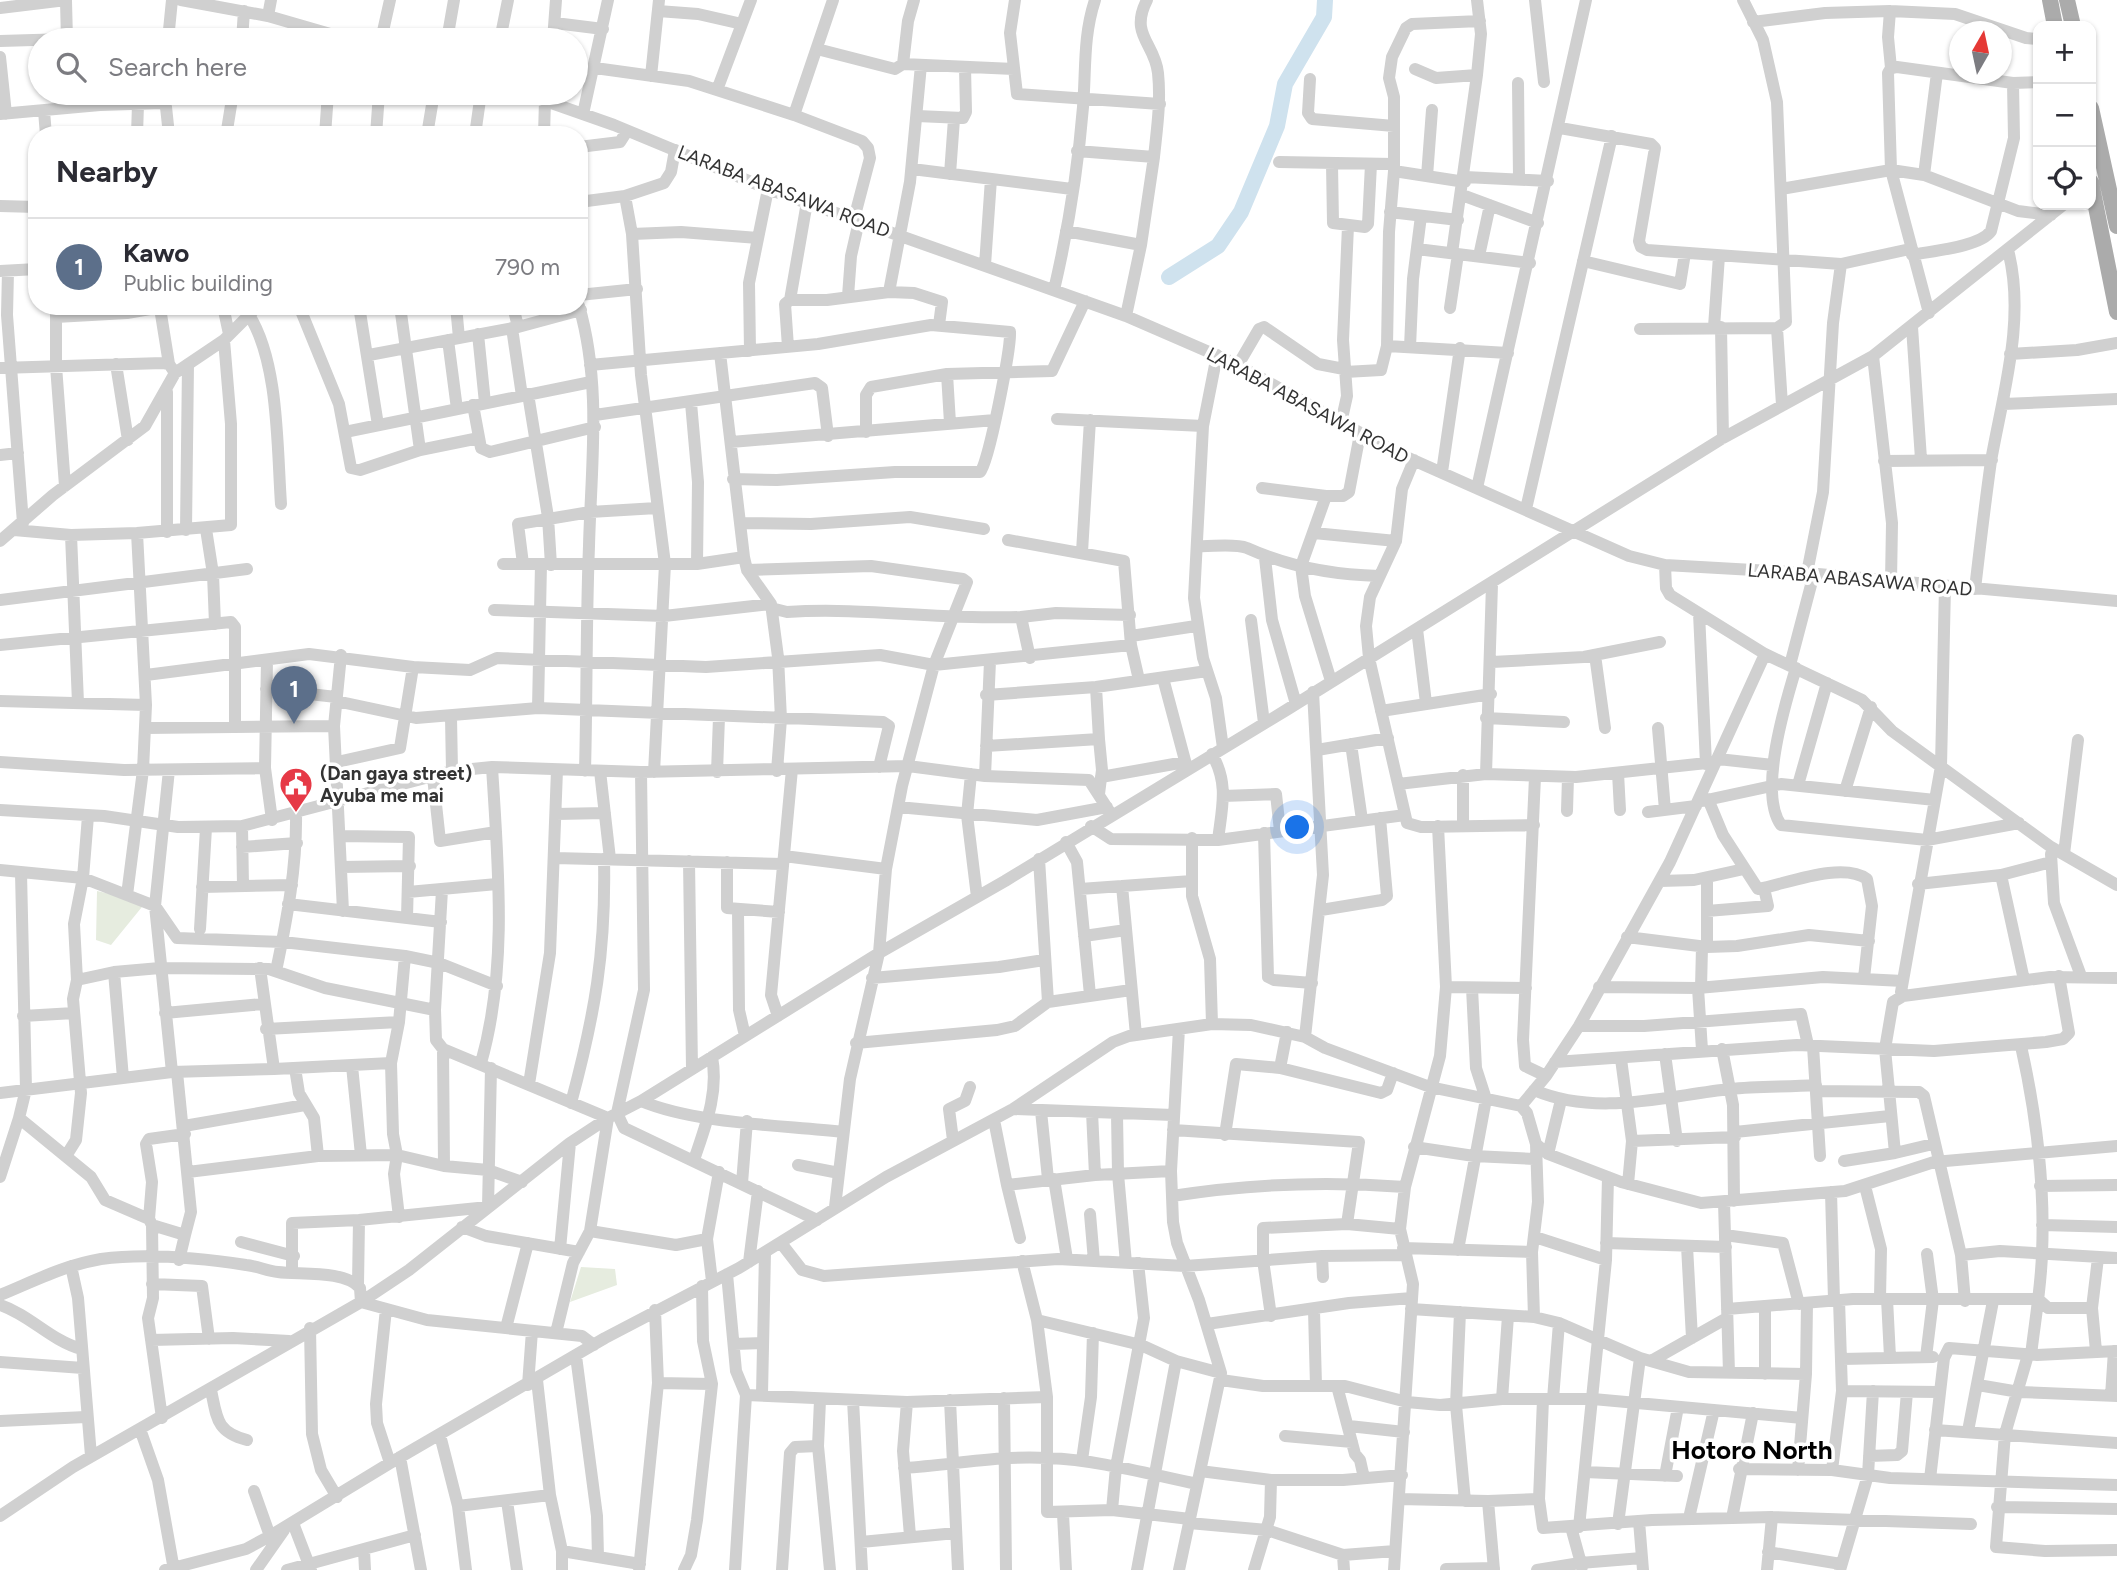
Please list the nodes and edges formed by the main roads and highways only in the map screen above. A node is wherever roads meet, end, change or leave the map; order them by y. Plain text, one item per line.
1 (2050, 0) edge
2 (2067, 0) edge
3 (2054, 21) edge
4 (2072, 21) edge
5 (2096, 127) edge
6 (2114, 199) edge
7 (2096, 207) edge
8 (2117, 226) edge
9 (2117, 312) edge

1 - 3 main road
2 - 4 main road
5 - 6 main road
6 - 8 main road
7 - 9 main road

